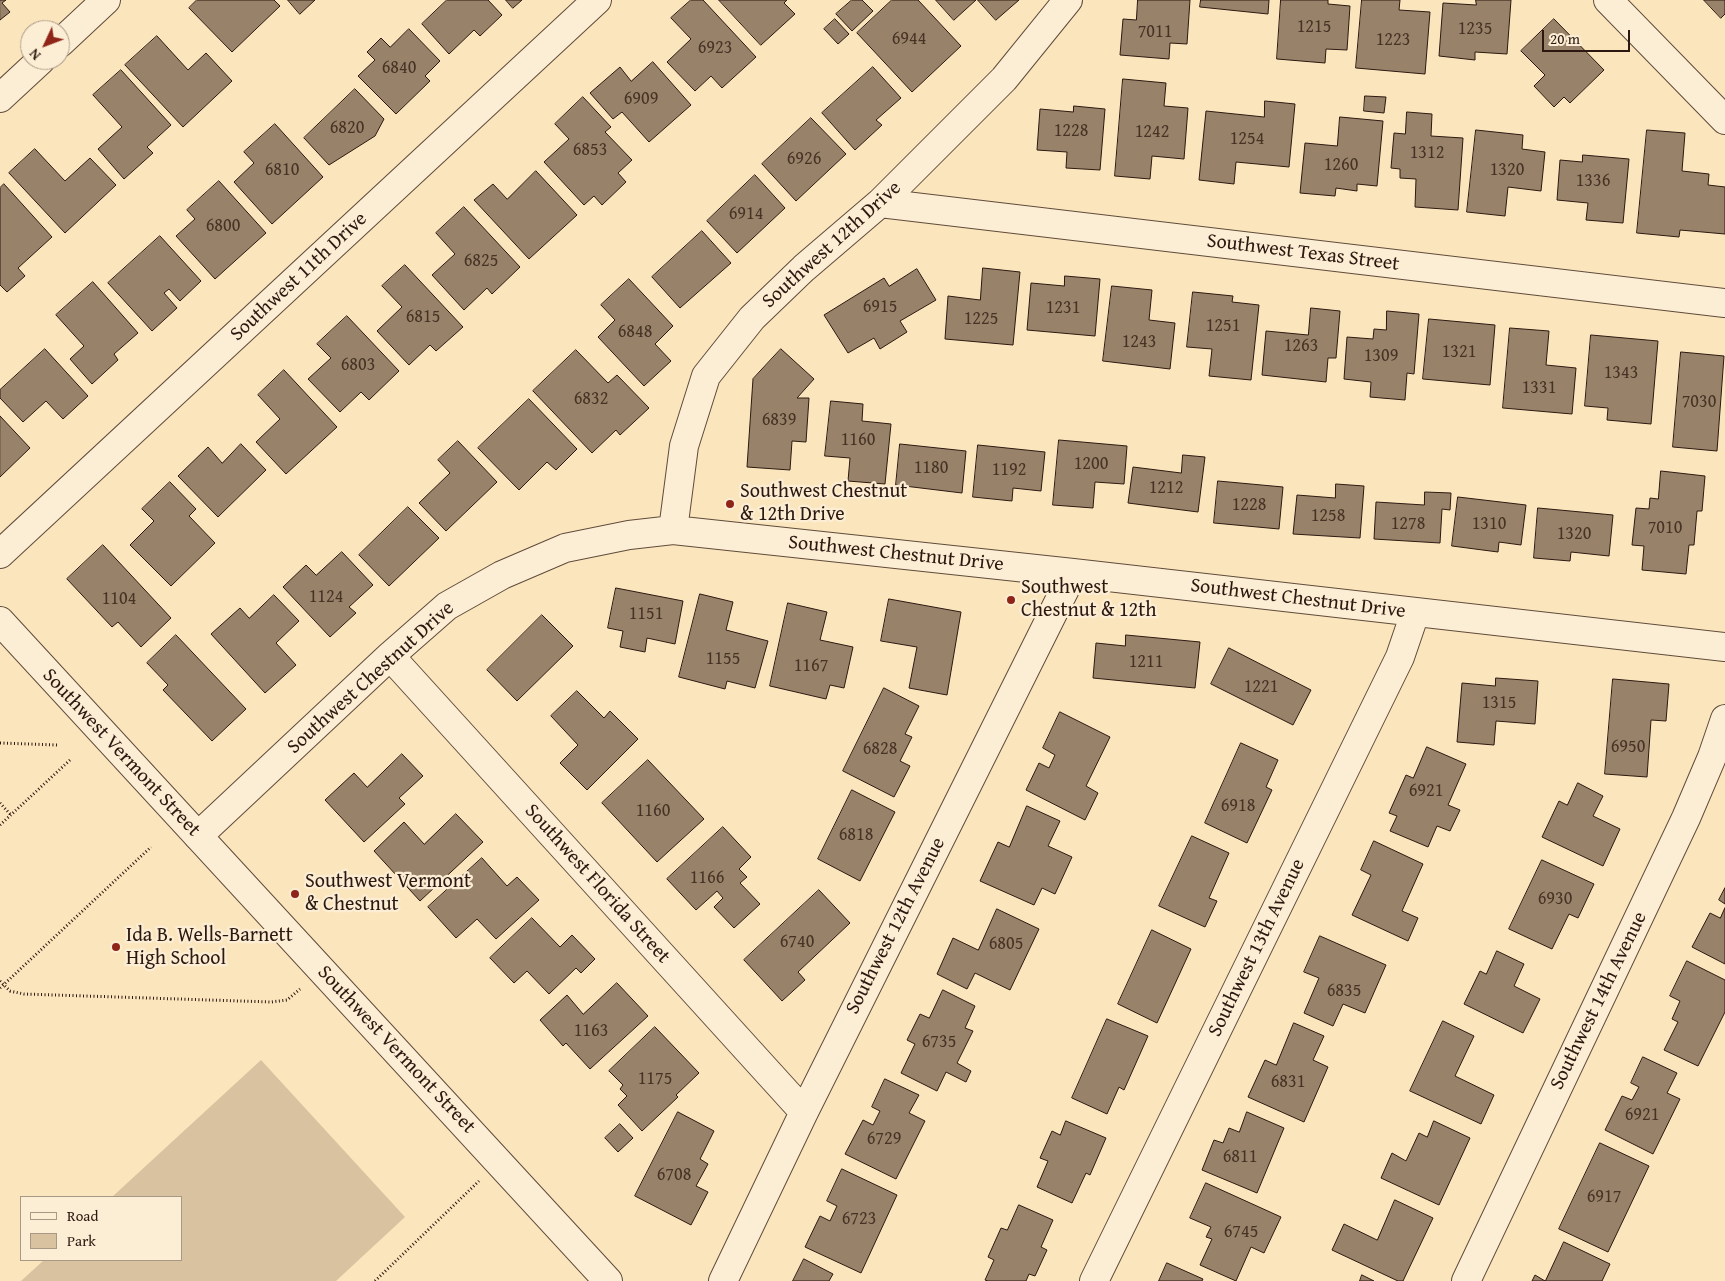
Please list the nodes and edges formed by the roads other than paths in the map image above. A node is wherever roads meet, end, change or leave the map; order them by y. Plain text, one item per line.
1 (106, 0) edge
2 (597, 0) edge
3 (1068, 0) edge
4 (1608, 0) edge
5 (70, 34) edge
6 (30, 70) edge
7 (0, 98) edge
8 (1725, 120) edge
9 (880, 203) junction
10 (1725, 303) edge
11 (673, 530) junction
12 (0, 554) edge
13 (1073, 573) junction
14 (1415, 613) junction
15 (0, 622) edge
16 (1725, 647) edge
17 (390, 656) junction
18 (1725, 718) edge
19 (198, 836) junction
20 (804, 1112) junction
21 (608, 1281) edge
22 (723, 1281) edge
23 (1094, 1281) edge
24 (1466, 1281) edge

1 - 5 street
2 - 12 street, Southwest 11th Drive
3 - 9 street, Southwest 12th Drive
4 - 8 street
6 - 7 street
9 - 10 street, Southwest Texas Street
9 - 11 street, Southwest 12th Drive
11 - 13 street, Southwest Chestnut Drive
11 - 17 street, Southwest Chestnut Drive
13 - 14 street, Southwest Chestnut Drive
13 - 20 street, Southwest 12th Avenue
14 - 16 street, Southwest Chestnut Drive
14 - 23 street, Southwest 13th Avenue
15 - 19 street, Southwest Vermont Street
17 - 19 street, Southwest Chestnut Drive
17 - 20 street, Southwest Florida Street
18 - 24 street, Southwest 14th Avenue
19 - 21 street, Southwest Vermont Street
20 - 22 street, Southwest 12th Avenue

